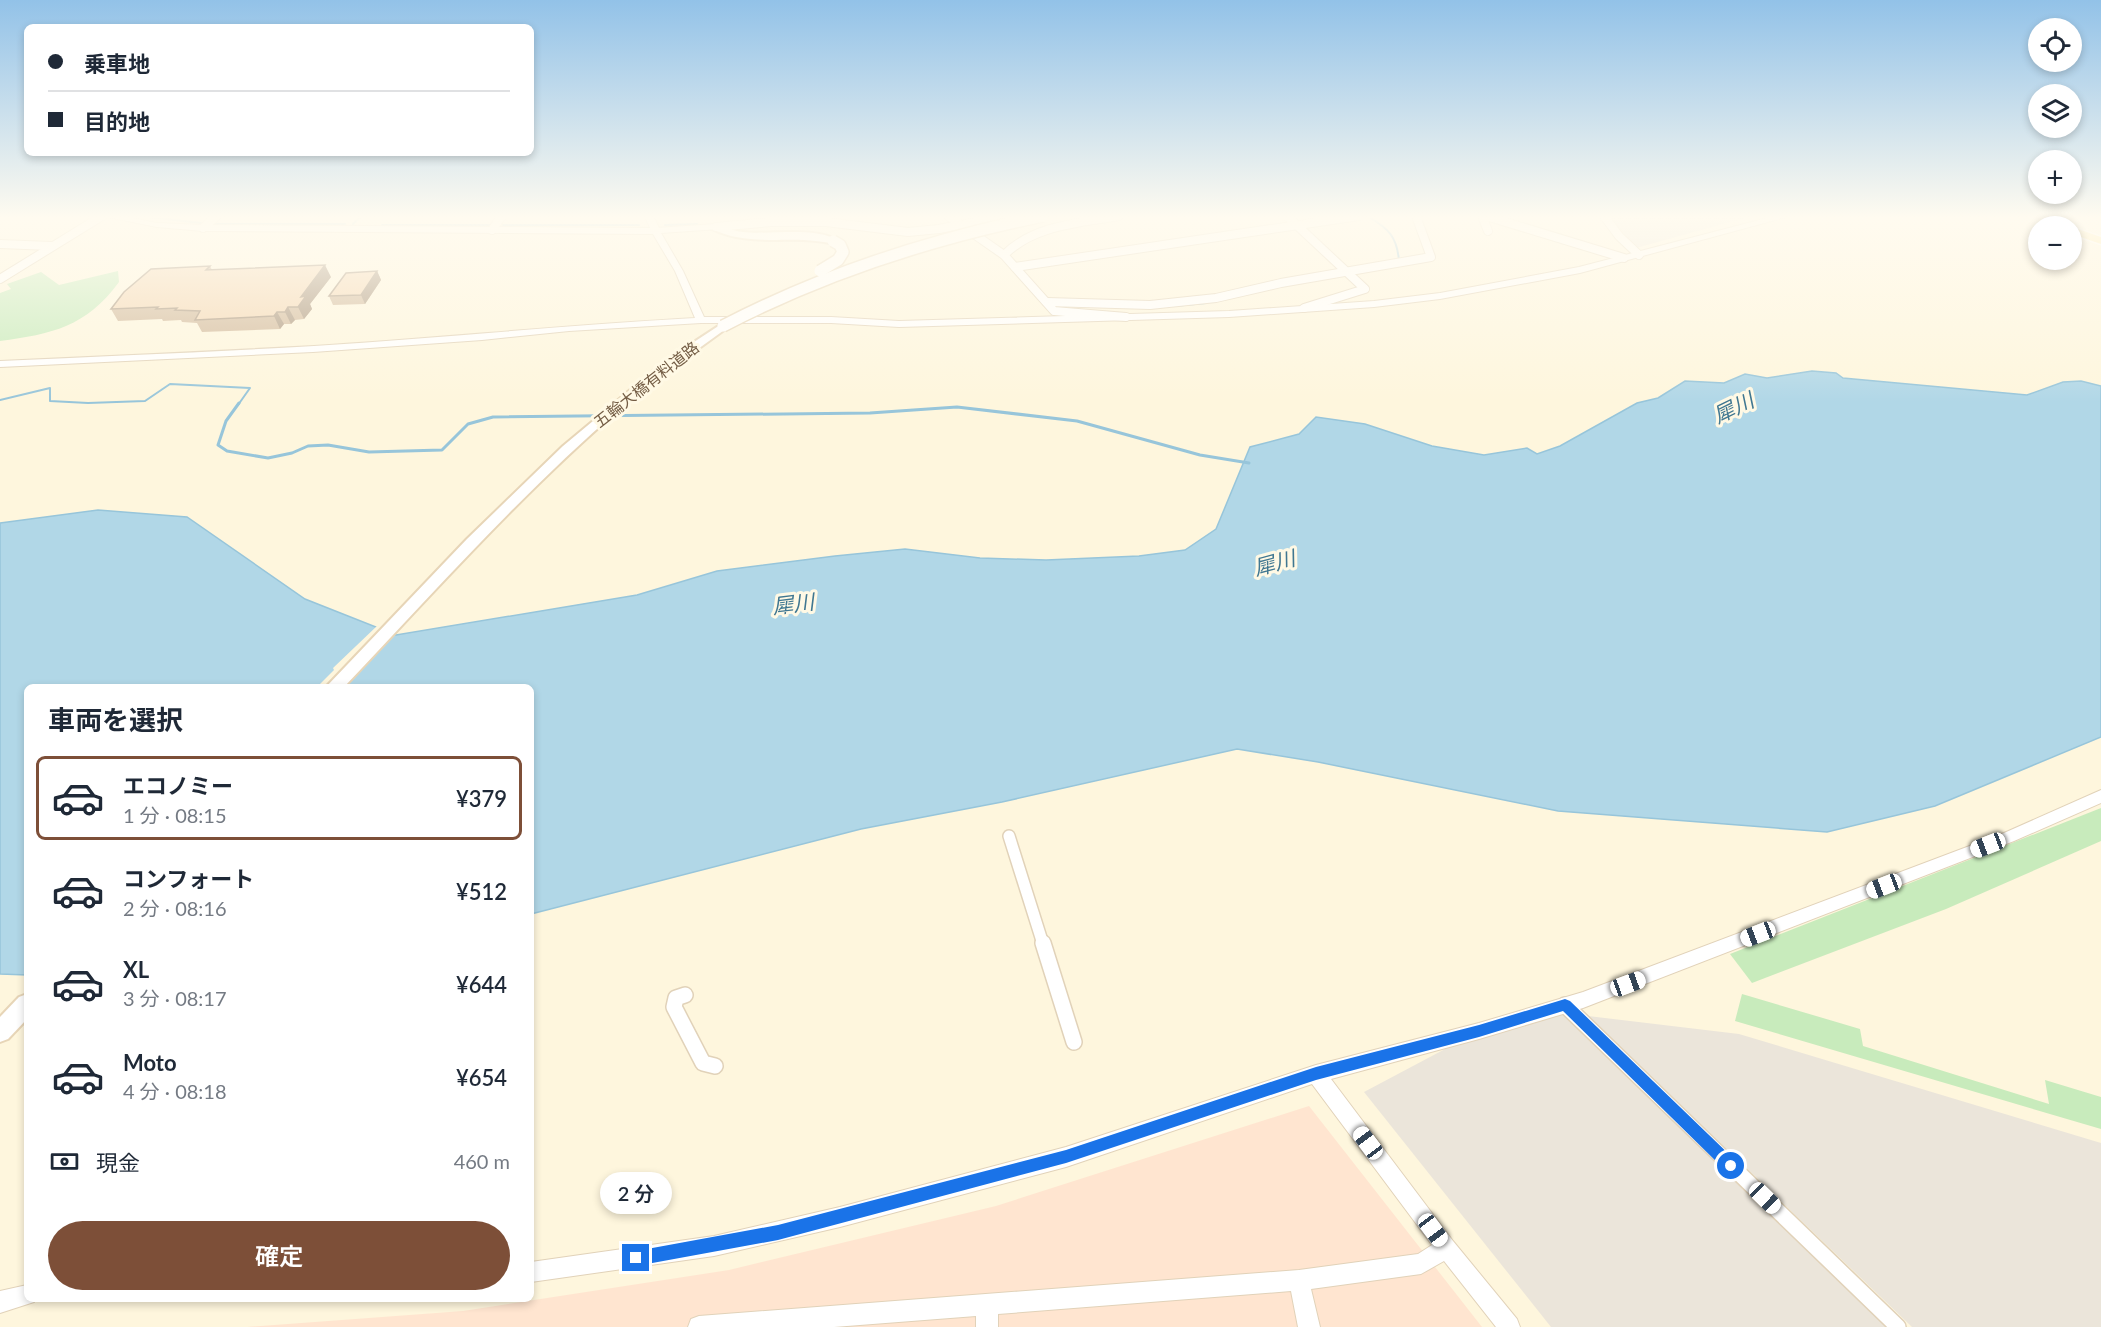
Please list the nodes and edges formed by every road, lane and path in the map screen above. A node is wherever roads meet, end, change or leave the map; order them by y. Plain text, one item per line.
1 (682, 278) edge
2 (807, 278) edge
3 (823, 278) edge
4 (1025, 278) edge
5 (1308, 278) edge
6 (1354, 278) edge
7 (1537, 278) edge
8 (1047, 302) junction
9 (1304, 308) junction
10 (1129, 318) junction
11 (701, 320) junction
12 (723, 326) junction
13 (0, 364) edge
14 (337, 684) edge
15 (2101, 796) edge
16 (1009, 836) dead end
17 (685, 995) dead end
18 (1565, 1005) junction
19 (24, 1007) edge
20 (0, 1032) edge
21 (1074, 1042) dead end
22 (715, 1066) dead end
23 (1316, 1074) junction
24 (1446, 1248) junction
25 (534, 1272) edge
26 (1299, 1280) junction
27 (24, 1296) edge
28 (0, 1302) edge
29 (987, 1305) junction
30 (699, 1327) edge
31 (987, 1327) edge
32 (1309, 1327) edge
33 (1509, 1327) edge
34 (1898, 1327) edge

1 - 11 street
2 - 12 main road, bridge
3 - 12 main road, 五輪大橋有料道路, bridge
4 - 8 street
5 - 8 street
6 - 9 street
7 - 9 street
8 - 10 street
9 - 10 street
10 - 11 street
11 - 13 street
12 - 14 main road, 五輪大橋有料道路
15 - 18 street
16 - 21 street
17 - 22 street
18 - 23 street
18 - 34 street
19 - 20 main road
23 - 24 street
23 - 25 street
24 - 26 street
24 - 33 street
26 - 29 street
26 - 32 street
27 - 28 street
29 - 30 street
29 - 31 street

